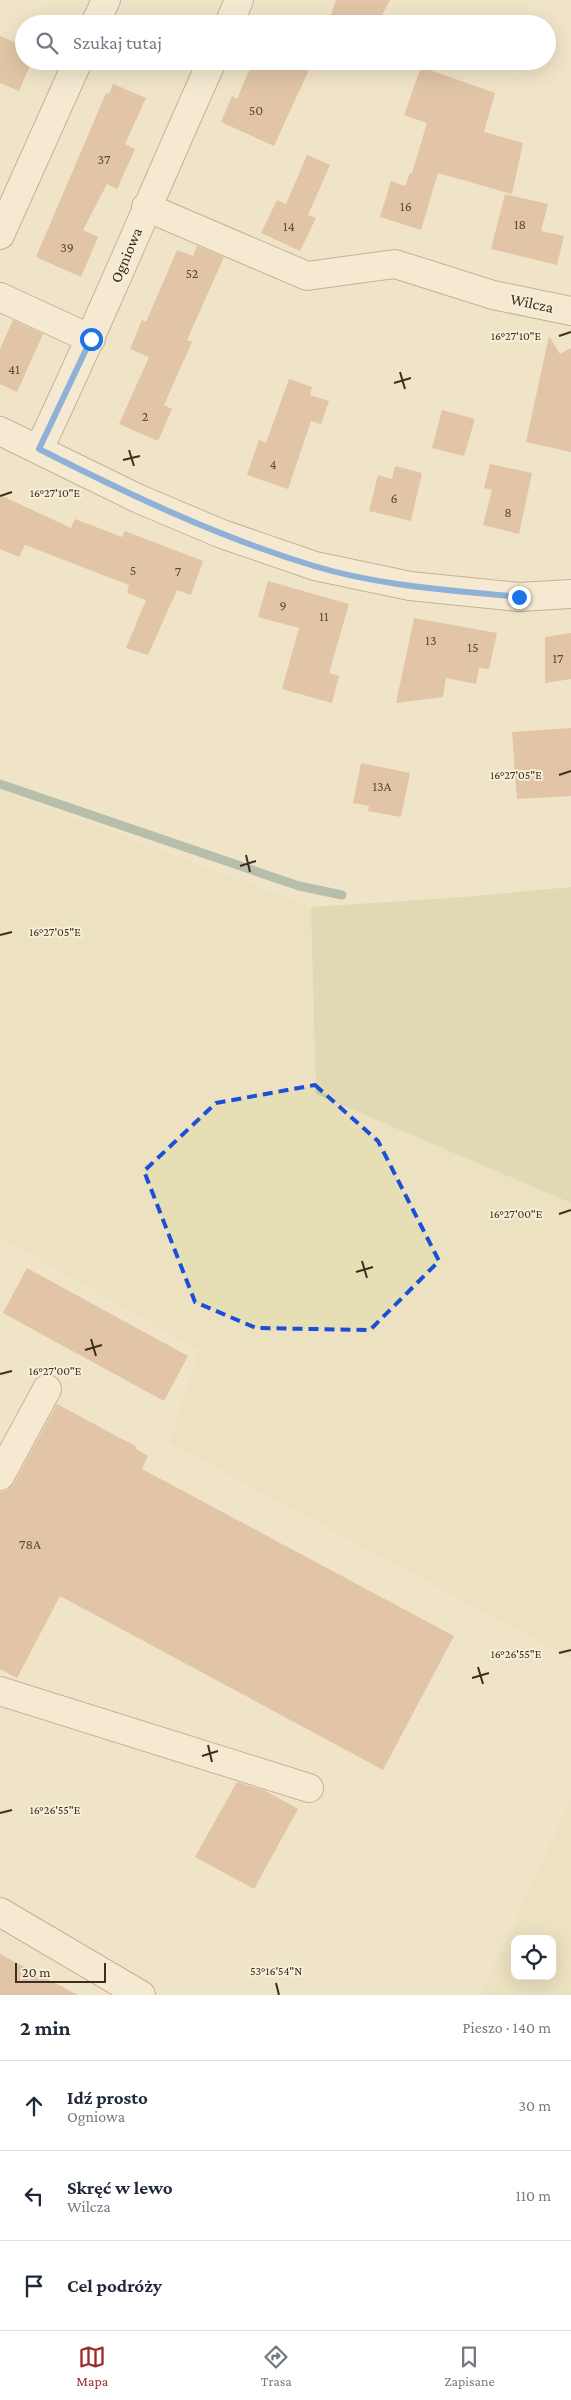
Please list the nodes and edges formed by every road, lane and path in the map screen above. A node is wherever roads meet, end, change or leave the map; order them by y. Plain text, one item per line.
1 (106, 0) edge
2 (239, 0) edge
3 (99, 15) edge
4 (233, 15) edge
5 (74, 70) edge
6 (208, 70) edge
7 (146, 207) junction
8 (0, 235) edge
9 (0, 297) edge
10 (571, 311) edge
11 (91, 339) junction
12 (0, 431) edge
13 (39, 449) junction
14 (571, 594) edge
15 (47, 1389) dead end
16 (0, 1476) edge
17 (0, 1691) edge
18 (309, 1788) dead end
19 (0, 1912) edge
20 (141, 1995) edge

1 - 3 street
2 - 4 street
5 - 8 street
6 - 7 street, Ogniowa
7 - 10 street, Wilcza
7 - 11 street, Ogniowa
9 - 11 street
11 - 13 street, Ogniowa
12 - 13 street
13 - 14 street
15 - 16 street
17 - 18 street
19 - 20 street

